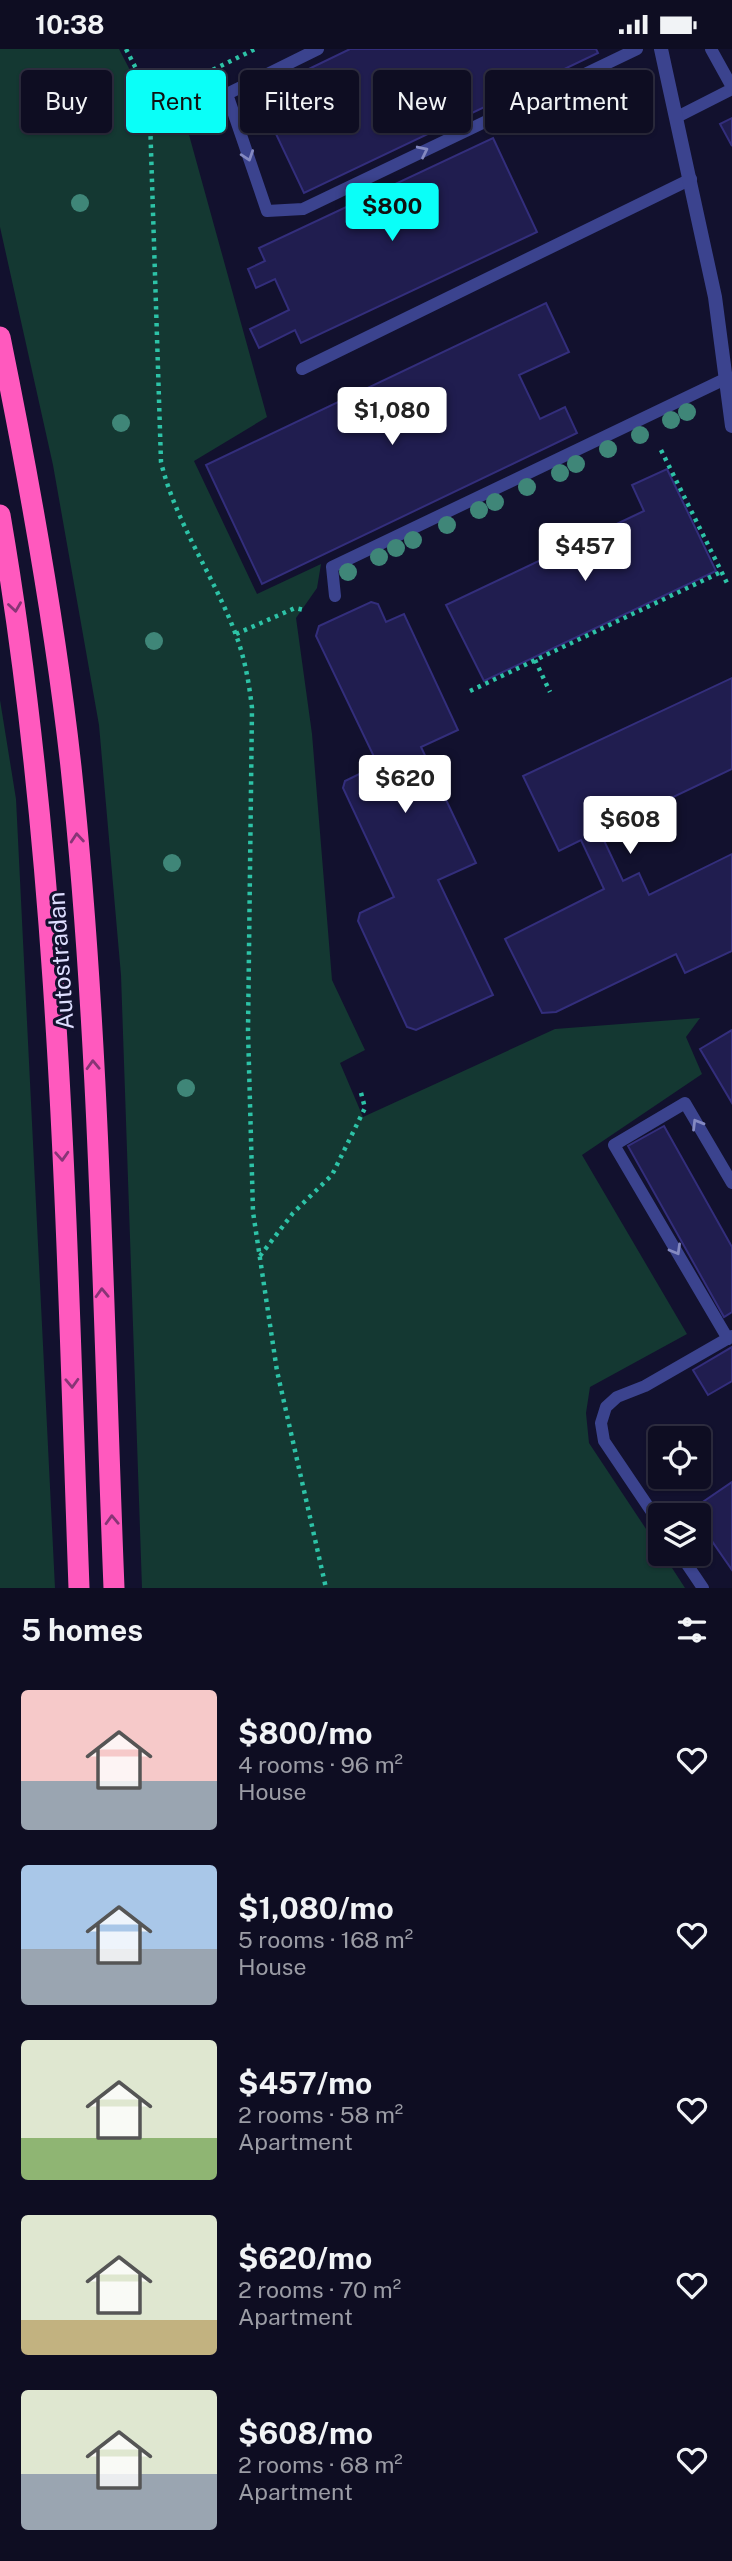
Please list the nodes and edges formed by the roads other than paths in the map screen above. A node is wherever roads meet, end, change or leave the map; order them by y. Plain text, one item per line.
1 (318, 49) edge
2 (637, 49) edge
3 (661, 49) edge
4 (711, 49) edge
5 (732, 88) edge
6 (677, 117) junction
7 (691, 179) junction
8 (0, 337) edge
9 (302, 369) dead end
10 (725, 379) junction
11 (732, 426) edge
12 (0, 515) edge
13 (335, 596) dead end
14 (732, 1183) edge
15 (730, 1337) edge
16 (648, 1506) edge
17 (688, 1566) edge
18 (79, 1588) edge
19 (114, 1588) edge
20 (703, 1588) edge

1 -> 2 lane
3 - 6 street
4 - 5 lane
5 - 6 lane
6 - 7 street
7 - 9 lane
7 - 10 street
19 -> 8 highway, Autostradan
10 - 11 street
10 - 13 lane
12 -> 18 highway, Autostradan
14 -> 15 lane
15 - 16 lane
17 - 20 lane

